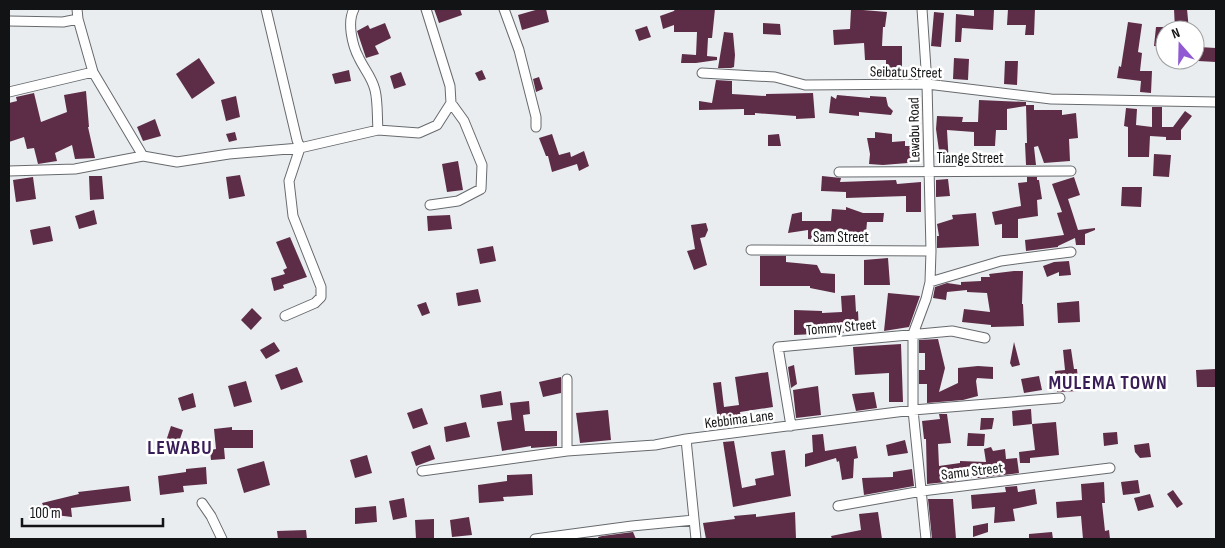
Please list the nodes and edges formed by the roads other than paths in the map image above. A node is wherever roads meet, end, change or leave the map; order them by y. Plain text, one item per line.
1 (77, 9) edge
2 (266, 9) edge
3 (354, 9) edge
4 (426, 9) edge
5 (504, 9) edge
6 (922, 9) edge
7 (78, 19) junction
8 (9, 21) edge
9 (93, 72) junction
10 (702, 73) dead end
11 (927, 84) junction
12 (9, 92) edge
13 (1216, 102) edge
14 (451, 103) junction
15 (536, 128) dead end
16 (378, 130) junction
17 (300, 148) junction
18 (143, 156) junction
19 (9, 171) edge
20 (1071, 171) dead end
21 (839, 172) dead end
22 (929, 172) junction
23 (430, 205) dead end
24 (751, 250) dead end
25 (931, 251) junction
26 (1071, 252) dead end
27 (930, 282) junction
28 (285, 316) dead end
29 (913, 334) junction
30 (985, 338) dead end
31 (567, 379) dead end
32 (1060, 398) dead end
33 (913, 410) junction
34 (791, 426) junction
35 (686, 439) junction
36 (567, 451) junction
37 (1110, 468) dead end
38 (422, 471) dead end
39 (922, 492) junction
40 (202, 503) dead end
41 (838, 506) dead end
42 (694, 520) junction
43 (222, 539) edge
44 (534, 539) edge
45 (696, 539) edge
46 (926, 539) edge

1 - 7 street
2 - 17 street
3 - 16 street
4 - 14 street
5 - 15 street
6 - 11 street, Lewabu Road
7 - 8 street
7 - 9 street
9 - 12 street
9 - 18 street
10 - 11 street, Seibatu Street
11 - 13 street, Seibatu Street
11 - 22 street, Lewabu Road
14 - 16 street
14 - 23 street
16 - 17 street
17 - 18 street
17 - 28 street
18 - 19 street
20 - 22 street, Tiange Street
21 - 22 street, Tiange Street
22 - 25 street, Lewabu Road
24 - 25 street, Sam Street
25 - 27 street, Lewabu Road
26 - 27 street
27 - 29 street, Lewabu Road
29 - 30 street, Tommy Street
29 - 33 street
29 - 34 street, Tommy Street
31 - 36 street
32 - 33 street, Kebbima Lane
33 - 34 street, Kebbima Lane
33 - 39 street
34 - 35 street, Kebbima Lane
35 - 36 street, Kebbima Lane
35 - 42 street
36 - 38 street, Kebbima Lane
37 - 39 street, Samu Street
39 - 41 street, Samu Street
39 - 46 street
40 - 43 street
42 - 44 street
42 - 45 street

